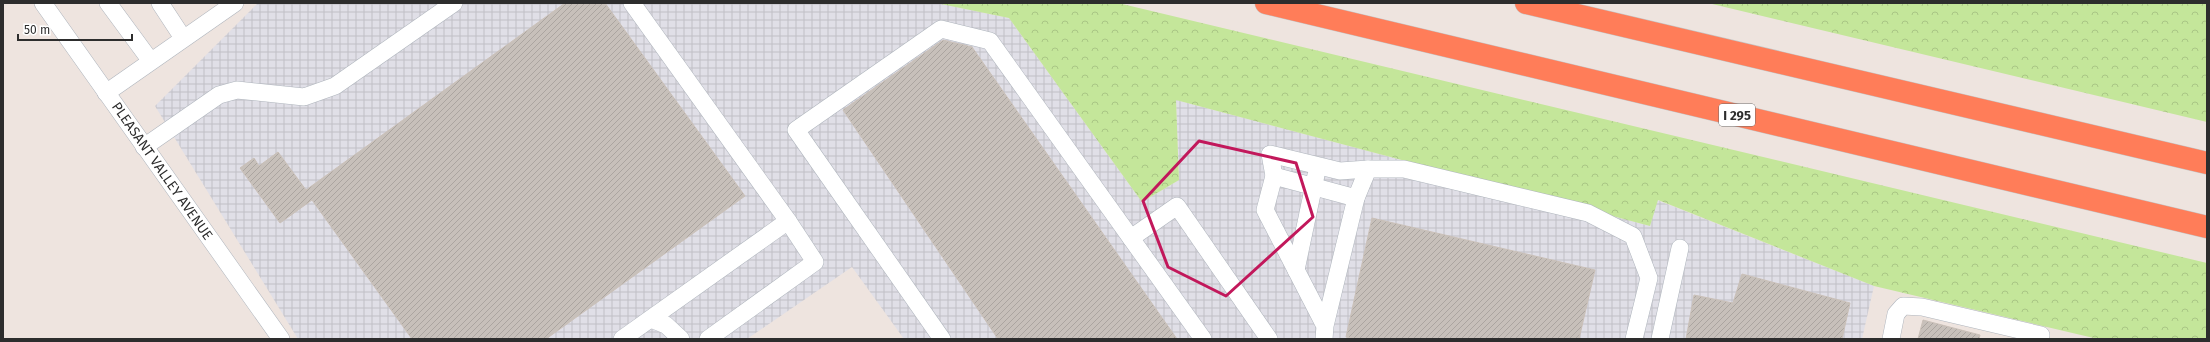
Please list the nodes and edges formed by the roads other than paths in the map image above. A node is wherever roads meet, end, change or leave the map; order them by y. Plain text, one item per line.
1 (43, 3) edge
2 (108, 3) edge
3 (160, 3) edge
4 (454, 3) edge
5 (632, 3) edge
6 (1266, 3) edge
7 (1526, 3) edge
8 (227, 5) edge
9 (182, 38) junction
10 (150, 60) junction
11 (106, 92) junction
12 (144, 147) junction
13 (2207, 163) edge
14 (1318, 165) junction
15 (1368, 169) junction
16 (1274, 176) junction
17 (1313, 187) junction
18 (1356, 198) junction
19 (788, 222) junction
20 (2207, 227) edge
21 (1131, 238) junction
22 (1680, 248) dead end
23 (1296, 270) junction
24 (651, 319) junction
25 (1324, 332) edge
26 (2045, 338) edge
27 (280, 339) edge
28 (622, 339) edge
29 (681, 339) edge
30 (708, 339) edge
31 (942, 339) edge
32 (1203, 339) edge
33 (1268, 339) edge
34 (1634, 339) edge
35 (1660, 339) edge
36 (1891, 339) edge

1 - 11 street, PLEASANT VALLEY AVENUE
2 - 10 street
3 - 9 street
4 - 12 street
5 - 19 street
6 - 20 highway, I 295
7 - 13 highway
8 - 9 street
9 - 10 street
10 - 11 street
11 - 12 street, PLEASANT VALLEY AVENUE
12 - 27 street, PLEASANT VALLEY AVENUE
14 - 15 street
14 - 16 street
14 - 17 street
15 - 18 street
15 - 34 street
16 - 17 street
16 - 23 street
17 - 18 street
17 - 23 street
18 - 25 street
19 - 24 street
19 - 30 street
21 - 31 street
21 - 32 street
21 - 33 street
22 - 35 street
23 - 25 street
24 - 28 street
24 - 29 street
26 - 36 street

